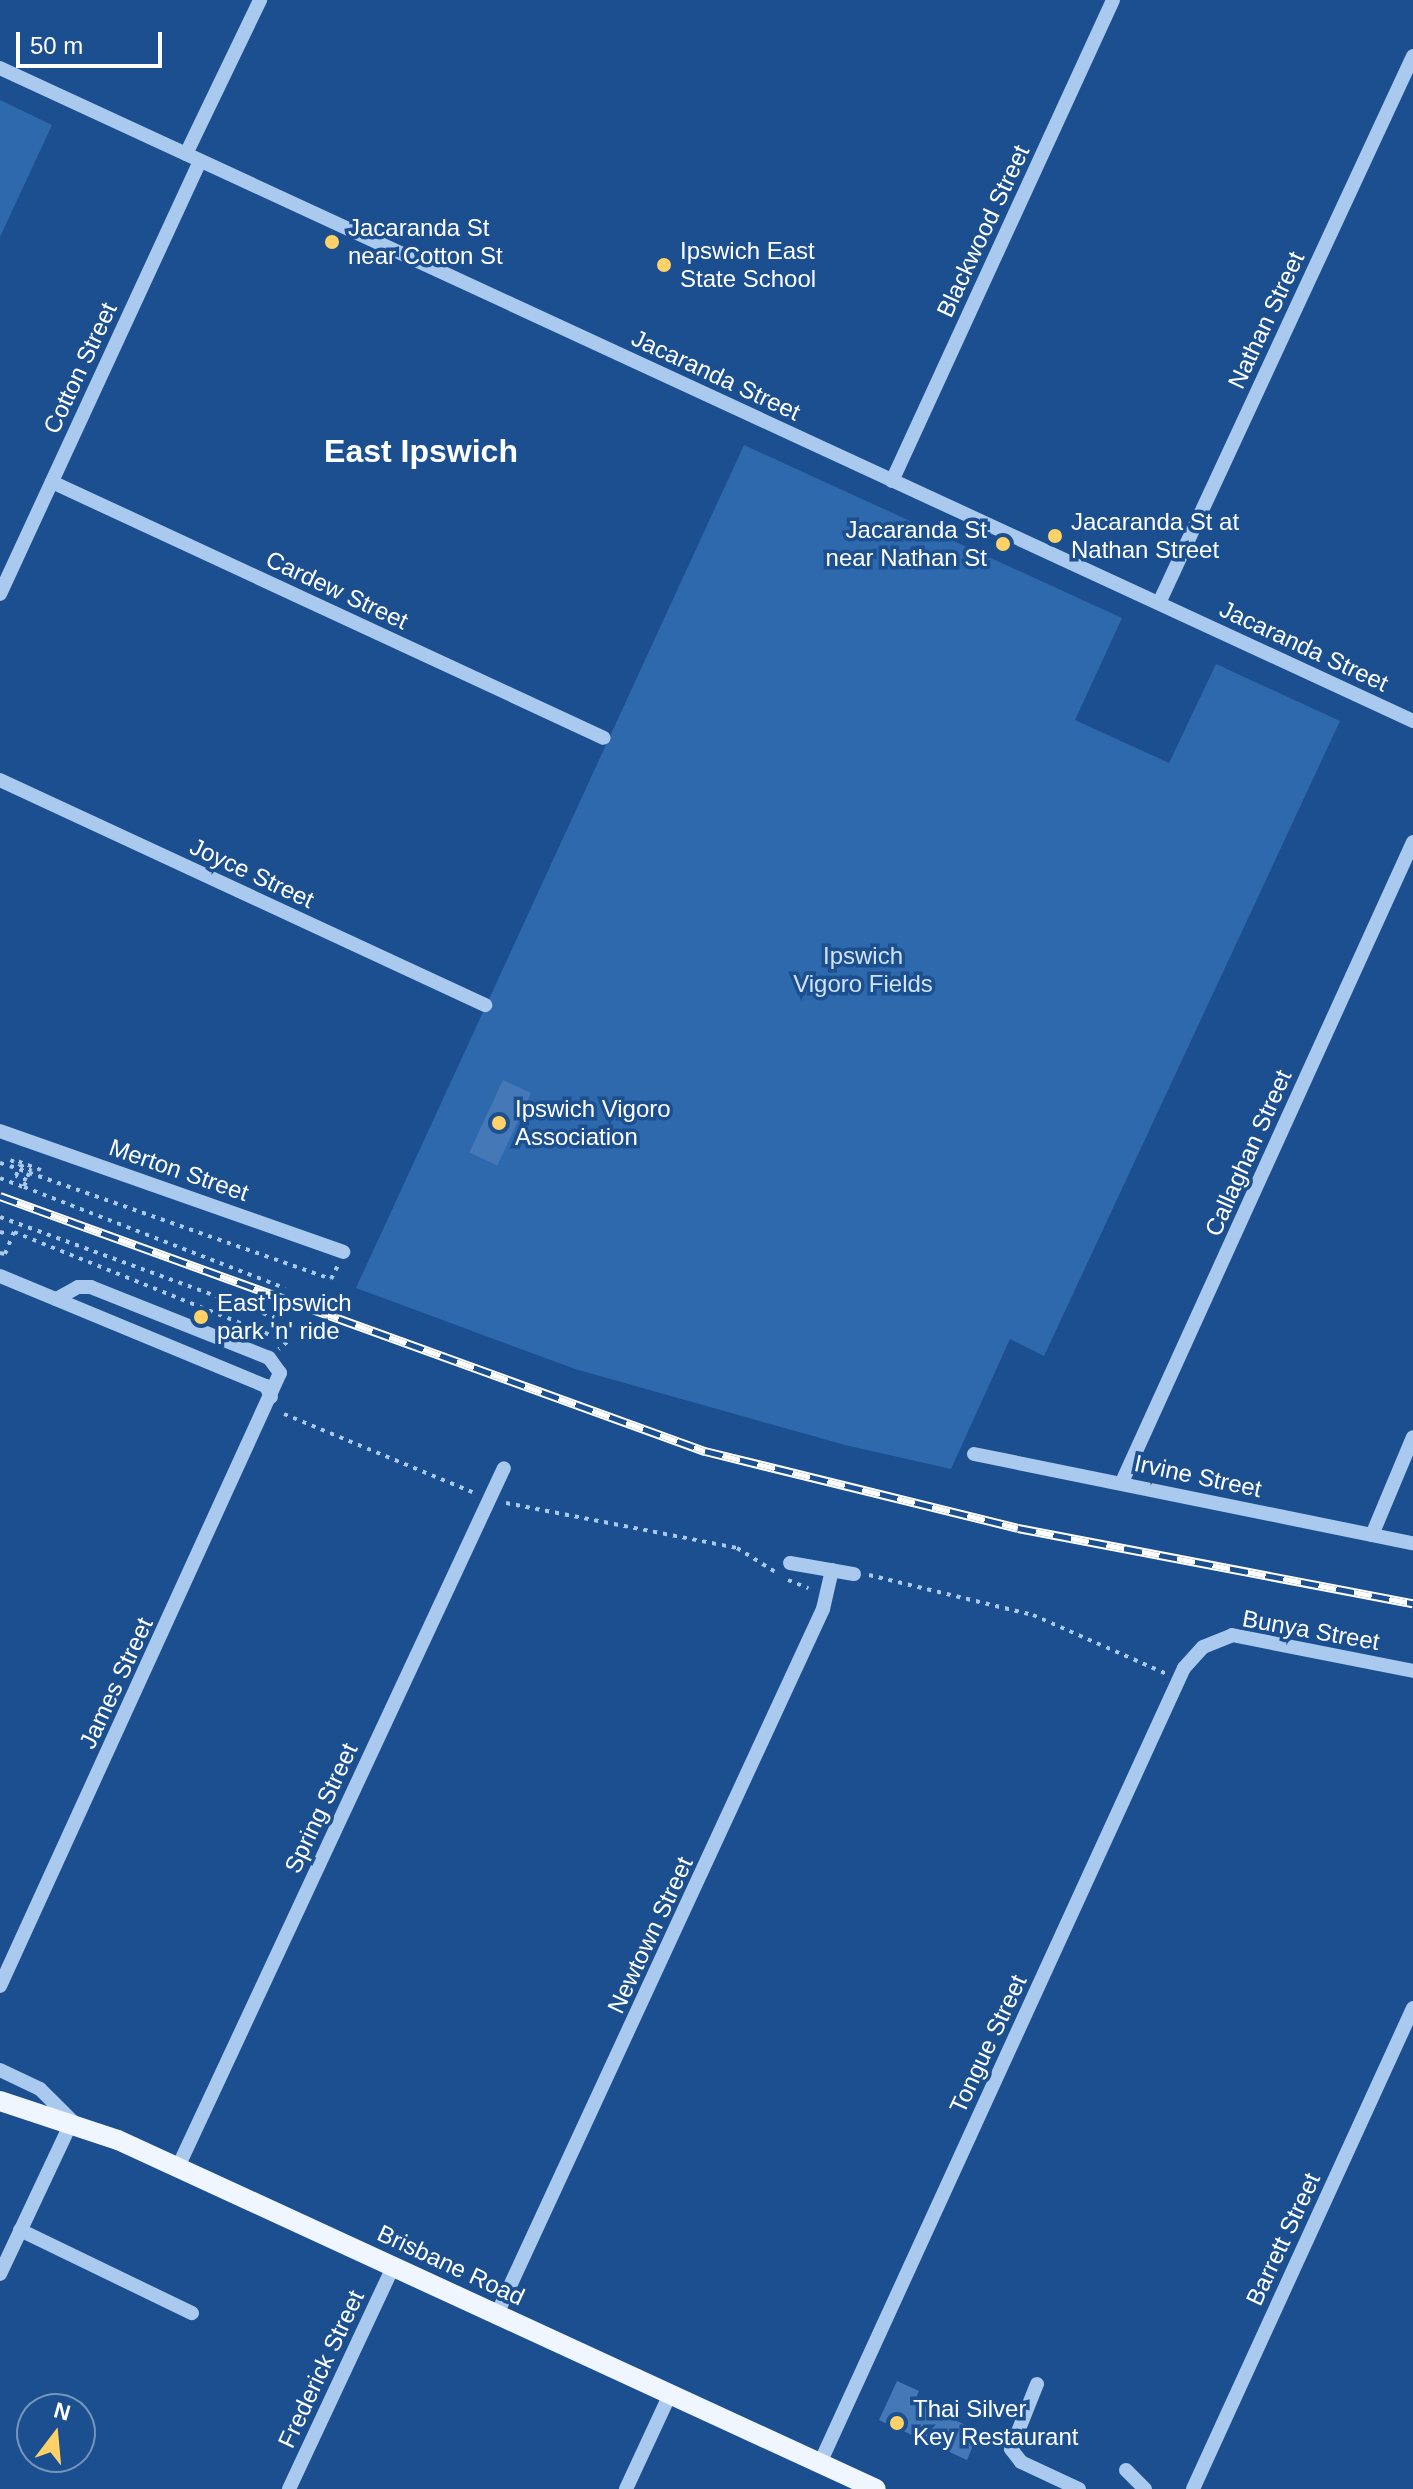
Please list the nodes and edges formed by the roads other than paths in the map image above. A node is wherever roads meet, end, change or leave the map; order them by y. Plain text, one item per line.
1 (260, 0) edge
2 (1113, 0) edge
3 (1413, 56) edge
4 (0, 68) edge
5 (193, 157) junction
6 (892, 481) junction
7 (52, 482) junction
8 (0, 594) edge
9 (1159, 603) junction
10 (1413, 721) edge
11 (604, 738) dead end
12 (0, 780) edge
13 (1413, 842) edge
14 (485, 1005) dead end
15 (0, 1131) edge
16 (343, 1252) road end
17 (0, 1276) edge
18 (56, 1299) junction
19 (271, 1397) junction
20 (1413, 1437) edge
21 (974, 1454) dead end
22 (504, 1468) dead end
23 (1122, 1482) junction
24 (1372, 1535) junction
25 (1413, 1543) edge
26 (790, 1563) dead end
27 (832, 1570) junction
28 (859, 1576) road end
29 (1203, 1647) joint
30 (1413, 1671) edge
31 (0, 1986) edge
32 (1413, 2008) edge
33 (0, 2070) edge
34 (0, 2101) edge
35 (72, 2121) junction
36 (178, 2167) junction
37 (20, 2230) junction
38 (393, 2267) junction
39 (0, 2274) edge
40 (192, 2313) dead end
41 (497, 2314) junction
42 (1037, 2384) dead end
43 (670, 2394) junction
44 (820, 2463) junction
45 (1126, 2470) dead end
46 (289, 2489) edge
47 (626, 2489) edge
48 (876, 2489) edge
49 (1079, 2489) edge
50 (1145, 2489) edge
51 (1193, 2489) edge

1 - 5 street, Cotton Street
2 - 6 street, Blackwood Street
3 - 9 street, Nathan Street
4 - 5 street, Jacaranda Street
5 - 6 street, Jacaranda Street
5 - 7 street, Cotton Street
6 - 9 street, Jacaranda Street
7 - 8 street, Cotton Street
7 - 11 street, Cardew Street
9 - 10 street, Jacaranda Street
12 - 14 street, Joyce Street
13 - 23 street, Callaghan Street
15 - 16 street, Merton Street
17 - 18 street
18 - 19 street
18 - 19 street
19 - 31 street, James Street
20 - 24 street
21 - 23 street, Irvine Street
22 - 36 street, Spring Street
23 - 24 street, Irvine Street
24 - 25 street, Irvine Street
26 - 27 street
27 - 28 street
27 - 41 street, Newtown Street
29 - 30 street, Bunya Street
29 - 44 street, Tongue Street
32 - 51 street, Barrett Street
33 - 35 street
34 - 35 main road, Brisbane Road
35 - 36 main road, Brisbane Road
35 - 37 street
36 - 38 main road, Brisbane Road
37 - 39 street
37 - 40 street
38 - 41 main road, Brisbane Road
38 - 46 street, Frederick Street
41 - 43 main road, Brisbane Road
42 - 49 street
43 - 44 main road, Brisbane Road
43 - 47 street
44 - 48 main road, Brisbane Road
45 - 50 street

